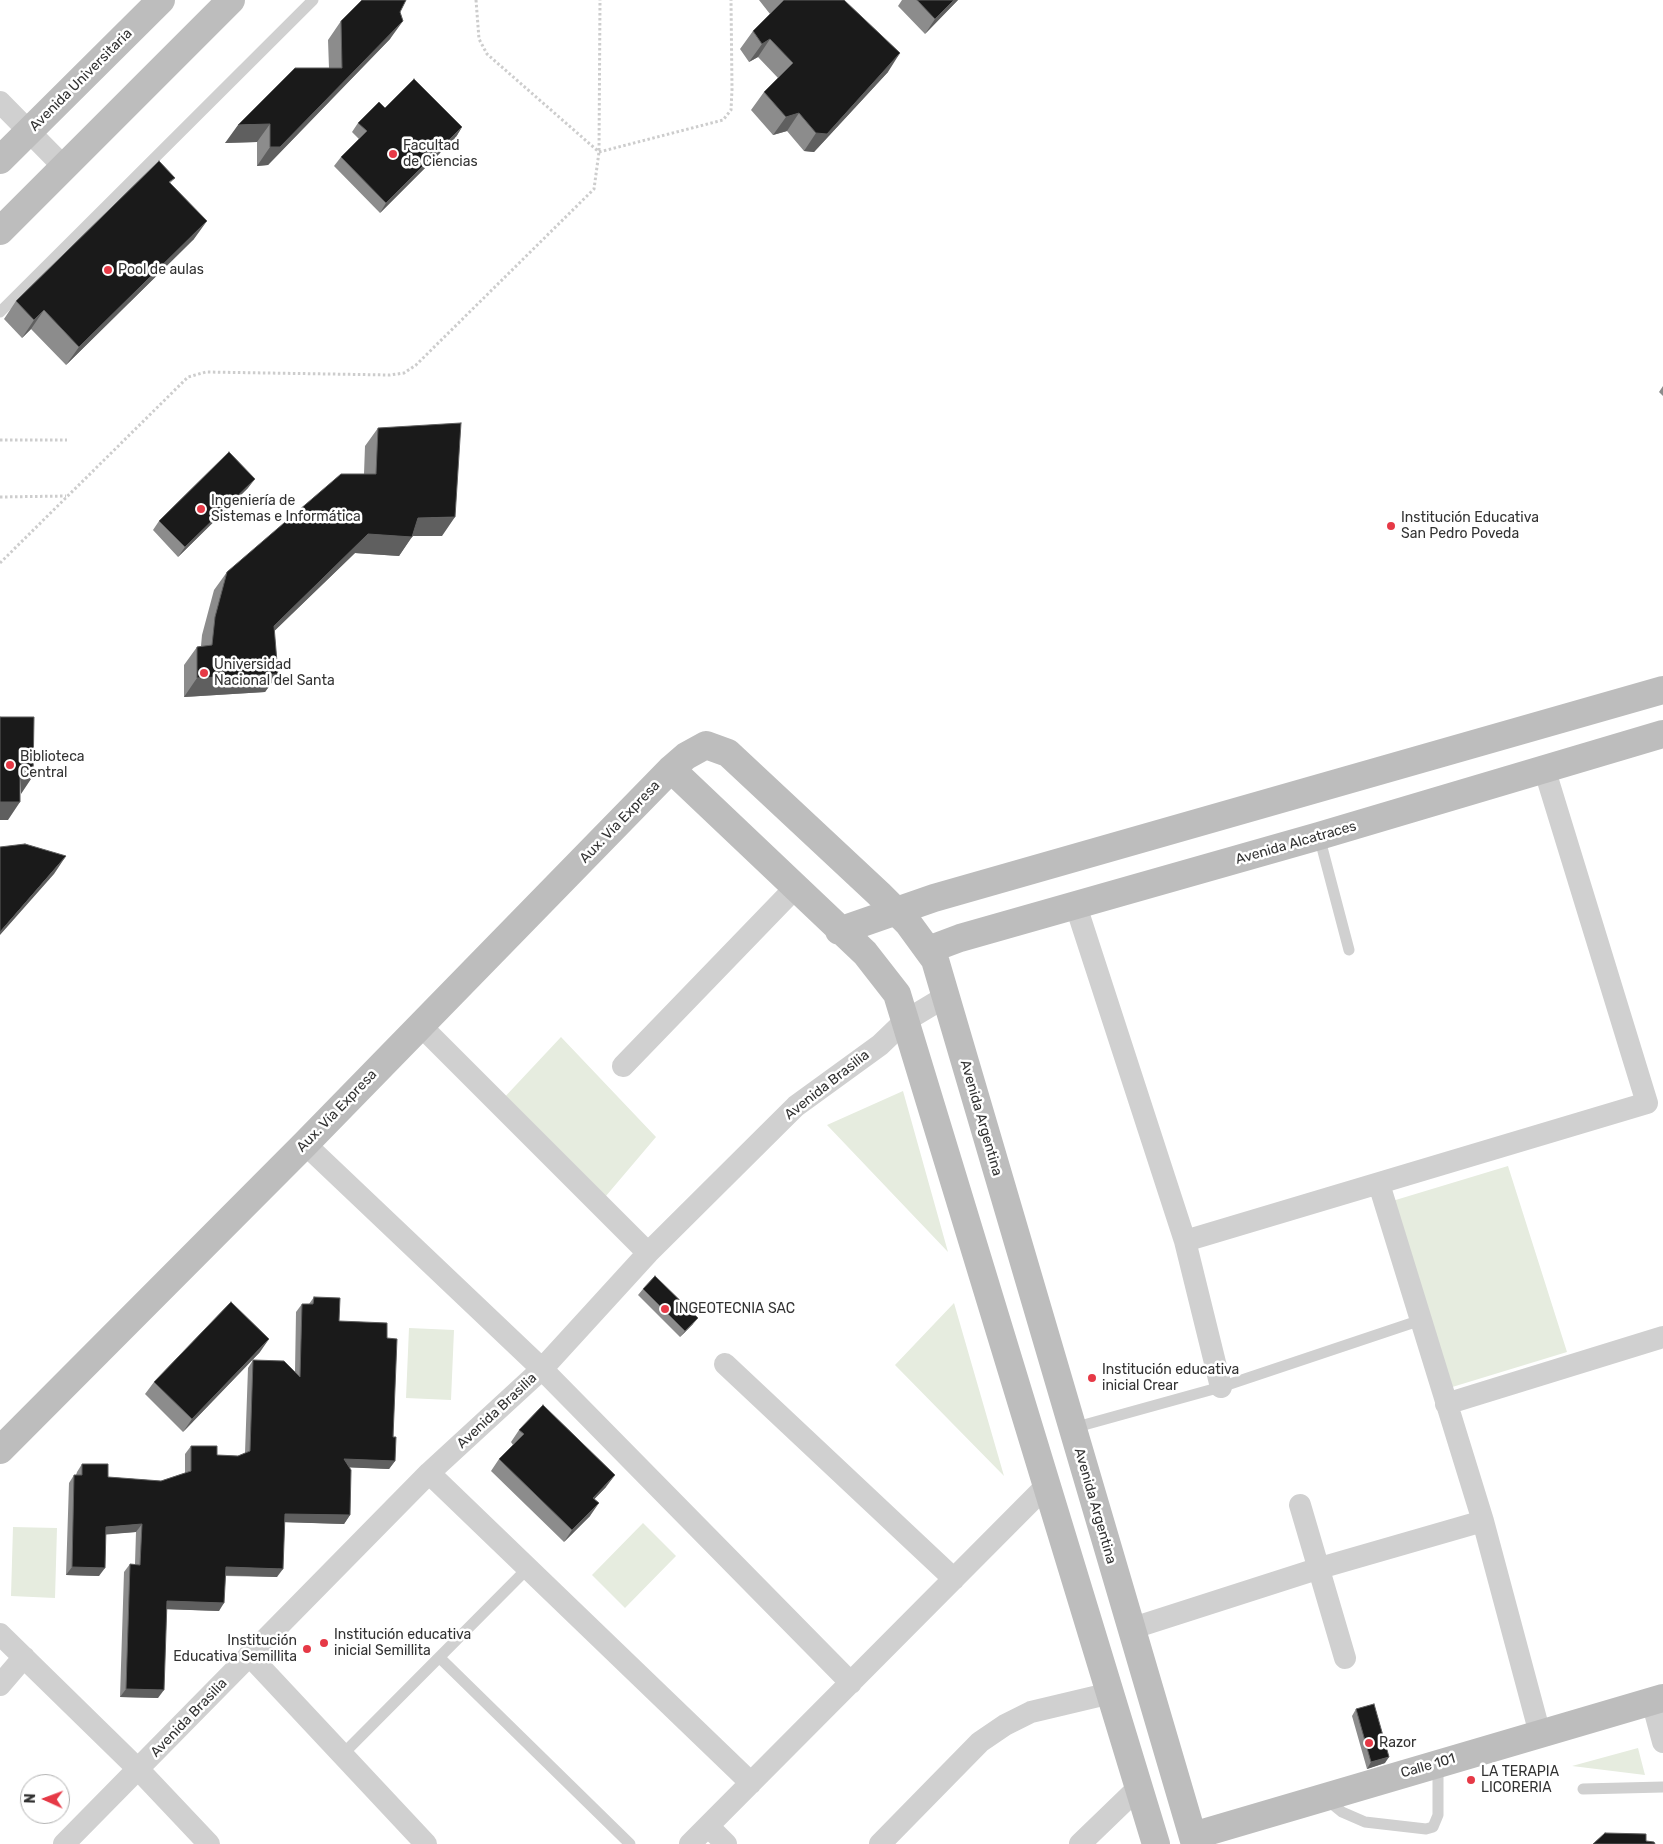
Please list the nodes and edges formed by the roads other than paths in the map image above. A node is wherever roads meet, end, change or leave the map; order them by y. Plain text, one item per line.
1 (161, 0) edge
2 (231, 0) edge
3 (312, 0) edge
4 (0, 102) edge
5 (30, 132) junction
6 (0, 160) edge
7 (64, 167) junction
8 (0, 231) edge
9 (0, 312) edge
10 (1663, 690) edge
11 (1663, 734) edge
12 (671, 769) junction
13 (1545, 770) junction
14 (1319, 836) junction
15 (795, 888) junction
16 (1076, 906) junction
17 (896, 911) junction
18 (839, 931) junction
19 (928, 950) junction
20 (1349, 950) dead end
21 (945, 997) junction
22 (905, 1021) junction
23 (421, 1026) junction
24 (623, 1066) dead end
25 (305, 1144) junction
26 (1379, 1184) junction
27 (1185, 1241) junction
28 (648, 1254) junction
29 (1421, 1320) junction
30 (1663, 1337) edge
31 (724, 1364) dead end
32 (542, 1369) junction
33 (1222, 1387) junction
34 (1446, 1404) junction
35 (1072, 1428) junction
36 (0, 1450) edge
37 (429, 1473) junction
38 (1048, 1484) junction
39 (1300, 1506) dead end
40 (1483, 1521) junction
41 (528, 1568) junction
42 (1320, 1568) junction
43 (954, 1579) junction
44 (1130, 1629) junction
45 (0, 1634) edge
46 (249, 1655) junction
47 (24, 1657) junction
48 (440, 1658) junction
49 (1345, 1658) dead end
50 (850, 1683) junction
51 (0, 1685) edge
52 (1110, 1693) junction
53 (1658, 1700) edge
54 (1154, 1710) junction
55 (1120, 1723) junction
56 (1540, 1734) junction
57 (1663, 1742) edge
58 (342, 1755) junction
59 (1438, 1763) junction
60 (139, 1770) junction
61 (751, 1783) junction
62 (1139, 1787) junction
63 (1663, 1787) edge
64 (1583, 1790) dead end
65 (1322, 1796) junction
66 (708, 1826) junction
67 (1192, 1833) edge
68 (1154, 1837) edge
69 (64, 1844) edge
70 (209, 1844) edge
71 (426, 1844) edge
72 (630, 1844) edge
73 (690, 1844) edge
74 (726, 1844) edge
75 (880, 1844) edge
76 (1080, 1844) edge

1 - 5 main road, Avenida Universitaria
2 - 7 main road
3 - 9 lane
4 - 5 street
5 - 6 main road, Avenida Universitaria
5 - 7 street
7 - 8 main road
10 - 17 main road
11 - 13 main road, Avenida Alcatraces
12 - 15 main road
12 - 17 main road, Avenida Argentina
12 - 23 main road, Aux. Vía Expresa
13 - 14 main road, Avenida Alcatraces
13 - 26 street
14 - 16 main road, Avenida Alcatraces
14 - 20 lane
15 - 18 main road
15 - 24 street
16 - 19 main road, Avenida Alcatraces
16 - 27 street
17 - 18 main road
17 - 19 main road, Avenida Argentina
18 - 22 main road
19 - 21 main road, Avenida Argentina
21 - 22 street, Avenida Brasilia
21 - 35 main road, Avenida Argentina
22 - 28 street, Avenida Brasilia
22 - 38 main road
23 - 25 main road, Aux. Vía Expresa
23 - 28 street
25 - 32 street
25 - 36 main road, Aux. Vía Expresa
26 - 27 street
26 - 29 street
27 - 33 street
28 - 32 street, Avenida Brasilia
29 - 33 lane
29 - 34 street
30 - 34 street
31 - 43 street
32 - 37 street, Avenida Brasilia
32 - 50 street
33 - 35 lane
34 - 40 street
35 - 44 main road, Avenida Argentina
37 - 41 street
37 - 46 street, Avenida Brasilia
38 - 43 street
38 - 52 main road
39 - 42 street
40 - 42 street
40 - 56 street
41 - 48 lane
41 - 61 street
42 - 44 street
42 - 49 street
43 - 50 street
44 - 54 main road, Avenida Argentina
45 - 47 street
46 - 58 street
46 - 60 street, Avenida Brasilia
47 - 51 street
47 - 60 street
48 - 58 lane
48 - 72 lane
50 - 61 street
52 - 55 main road
52 - 75 street
53 - 56 main road, Calle 101
53 - 57 street
54 - 55 main road
54 - 67 main road, Avenida Argentina
55 - 62 main road
56 - 59 main road, Calle 101
58 - 71 street
59 - 65 main road, Calle 101
59 - 65 lane
60 - 69 street, Avenida Brasilia
60 - 70 street
61 - 66 street
62 - 68 main road
62 - 76 street
63 - 64 lane
65 - 67 main road, Calle 101
66 - 73 street
66 - 74 street
67 - 68 main road, Calle 101

